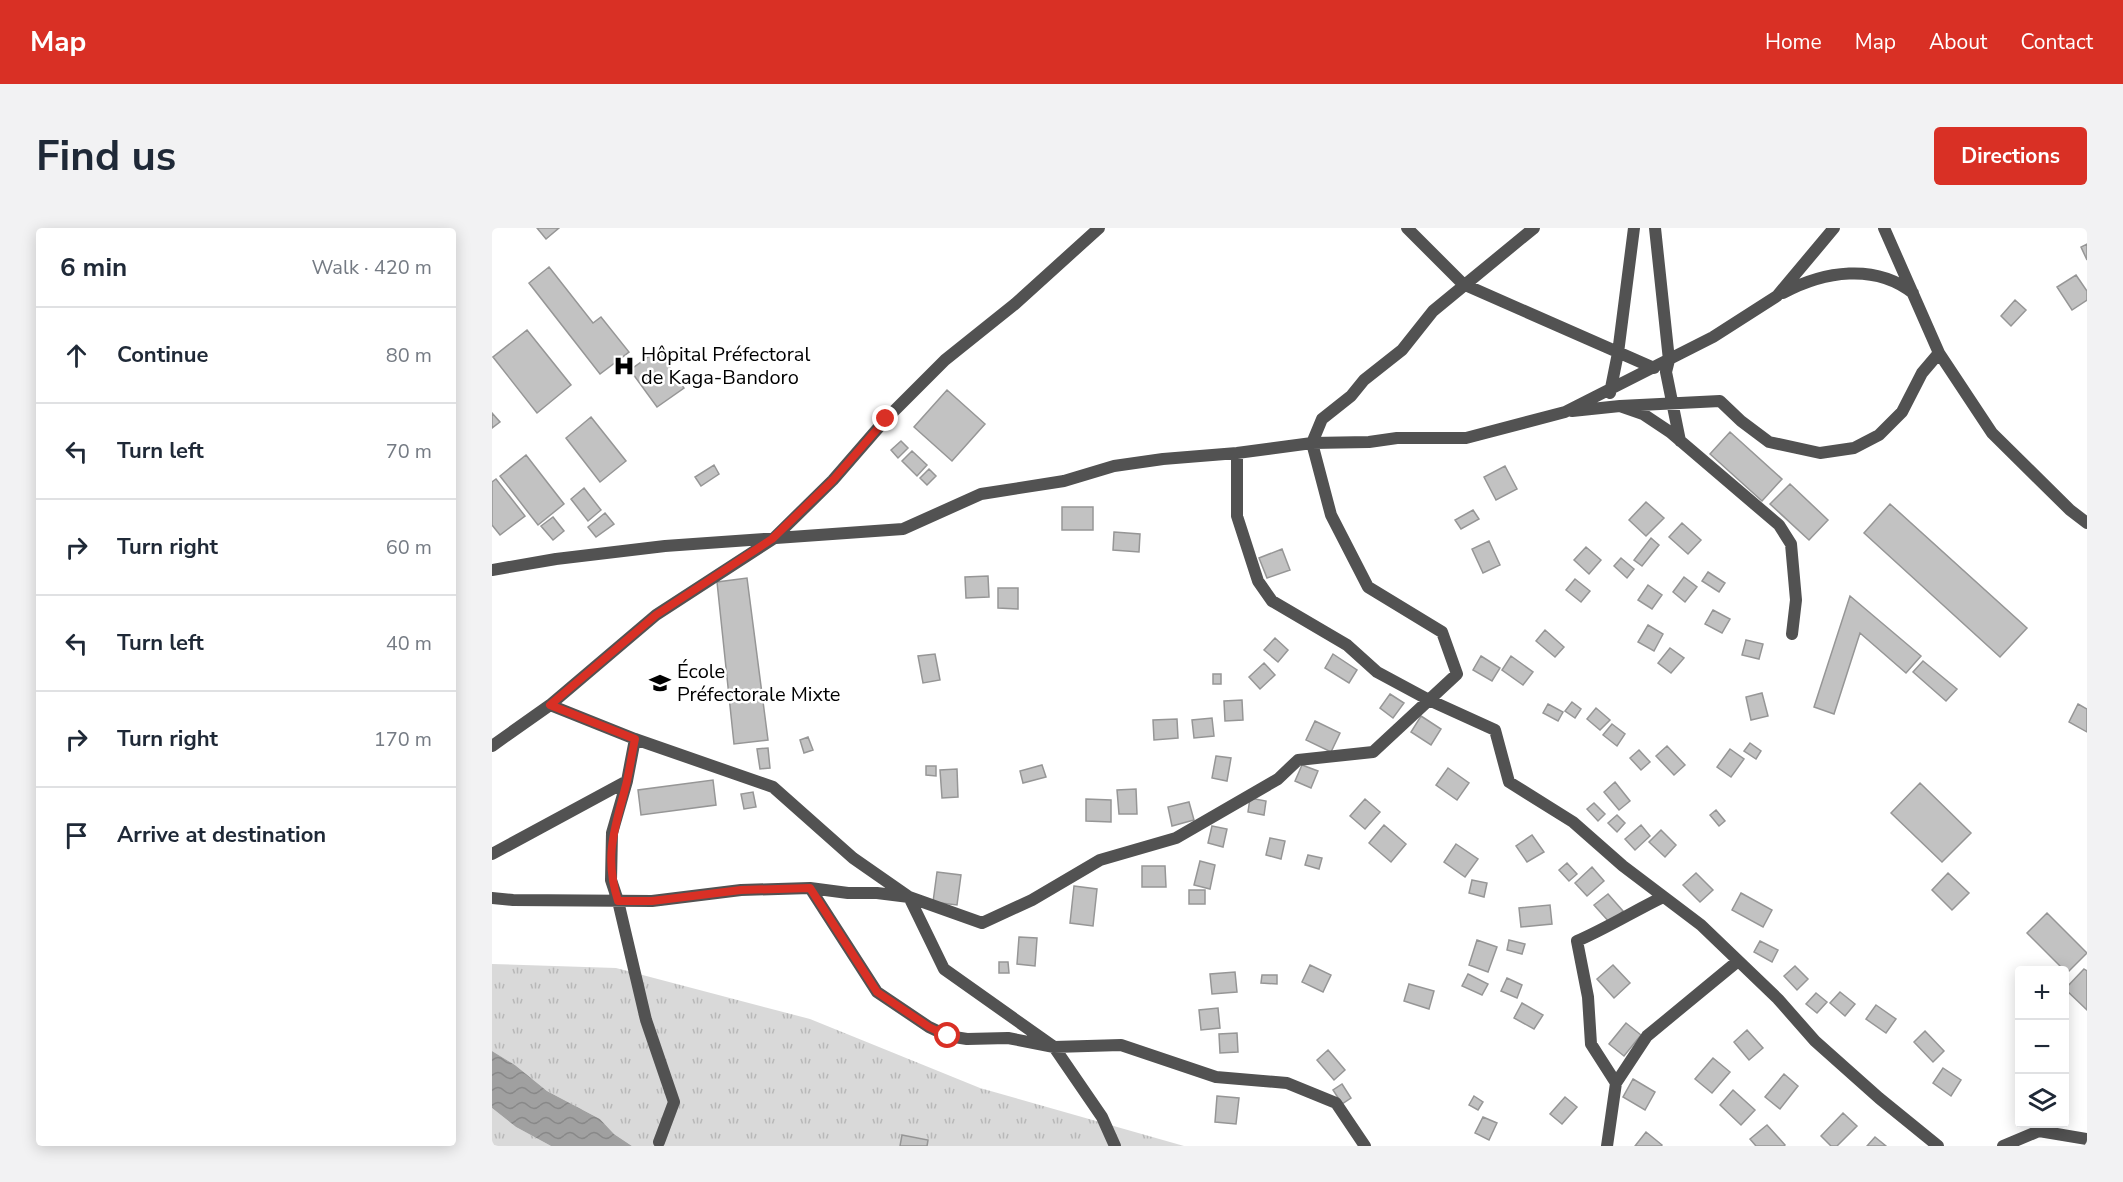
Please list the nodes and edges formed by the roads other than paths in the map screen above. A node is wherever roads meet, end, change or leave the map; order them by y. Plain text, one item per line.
1 (1099, 228) edge
2 (1407, 228) edge
3 (1534, 228) edge
4 (1634, 228) edge
5 (1654, 228) edge
6 (1834, 228) edge
7 (1884, 228) edge
8 (1463, 284) junction
9 (1913, 293) junction
10 (1777, 296) junction
11 (1618, 352) junction
12 (1939, 353) junction
13 (1669, 360) junction
14 (1654, 368) junction
15 (1612, 389) junction
16 (1671, 404) junction
17 (1620, 406) junction
18 (1604, 407) junction
19 (1565, 412) junction
20 (1680, 441) junction
21 (1312, 443) junction
22 (1238, 453) junction
23 (2087, 523) edge
24 (772, 539) junction
25 (492, 570) edge
26 (1792, 634) dead end
27 (1429, 700) junction
28 (550, 705) junction
29 (635, 739) junction
30 (492, 746) edge
31 (627, 781) junction
32 (492, 854) edge
33 (810, 888) junction
34 (909, 897) junction
35 (1663, 897) junction
36 (492, 898) edge
37 (618, 901) junction
38 (1738, 961) junction
39 (1054, 1047) junction
40 (1616, 1083) junction
41 (2087, 1139) edge
42 (659, 1142) dead end
43 (1115, 1146) edge
44 (1365, 1146) edge
45 (1607, 1146) edge
46 (1938, 1146) edge
47 (2003, 1146) edge

1 - 24 street
2 - 8 street
3 - 8 street
4 - 11 street
5 - 13 street
6 - 10 street
7 - 9 street
8 - 11 street
8 - 21 street
9 - 10 street
9 - 12 street
10 - 13 street
11 - 14 street
11 - 15 street
12 - 16 street
12 - 23 street
13 - 14 street
13 - 16 street
14 - 15 street
15 - 18 street
15 - 19 street
16 - 17 street
16 - 20 street
17 - 18 street
17 - 20 street
18 - 19 street
19 - 21 street
20 - 26 street
21 - 22 street
21 - 27 street
22 - 24 street
22 - 27 street
24 - 25 street
24 - 28 street
27 - 34 street
27 - 35 street
28 - 29 street
28 - 30 street
29 - 31 street
29 - 34 street
31 - 32 street
31 - 37 street
33 - 34 street
33 - 37 street
33 - 39 street
34 - 39 street
35 - 38 street
35 - 40 street
36 - 37 street
37 - 42 street
38 - 40 street
38 - 46 street
39 - 43 street
39 - 44 street
40 - 45 street
41 - 47 street

